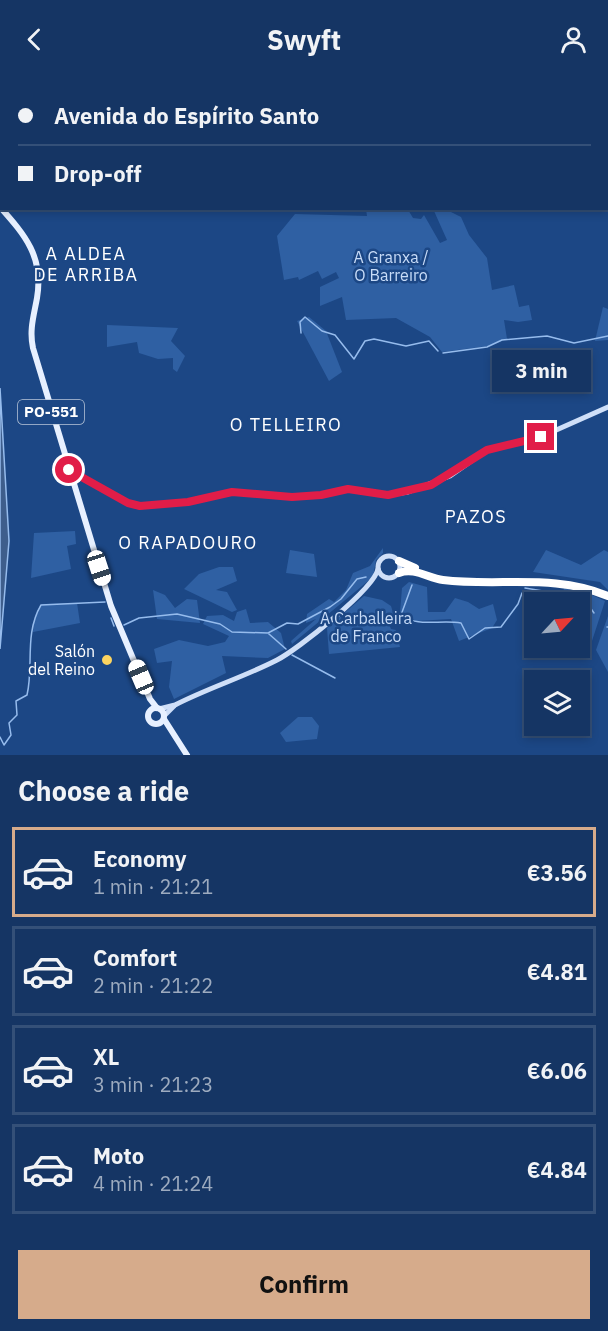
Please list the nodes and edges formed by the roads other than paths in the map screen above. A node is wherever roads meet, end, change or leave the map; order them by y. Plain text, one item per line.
1 (3, 210) edge
2 (608, 407) edge
3 (69, 470) junction
4 (399, 561) junction
5 (378, 569) junction
6 (399, 573) junction
7 (421, 573) junction
8 (384, 576) junction
9 (374, 580) junction
10 (608, 596) edge
11 (150, 699) junction
12 (175, 705) junction
13 (158, 709) junction
14 (150, 712) junction
15 (164, 717) junction
16 (158, 724) junction
17 (186, 755) edge

1 - 3 main road, PO-551
2 - 3 street
3 - 11 main road, PO-551
4 - 5 street
4 - 6 street
4 - 7 highway
5 - 8 street
5 - 9 street
6 - 7 highway
6 - 8 street
7 - 10 highway
8 - 9 street
9 - 12 street
11 - 13 main road, PO-551
11 - 14 main road, PO-551
12 - 13 street
12 - 15 street
13 - 14 main road
13 - 15 main road, PO-551
14 - 16 main road, PO-551
15 - 16 main road
15 - 17 main road, PO-551
16 - 17 main road, PO-551

